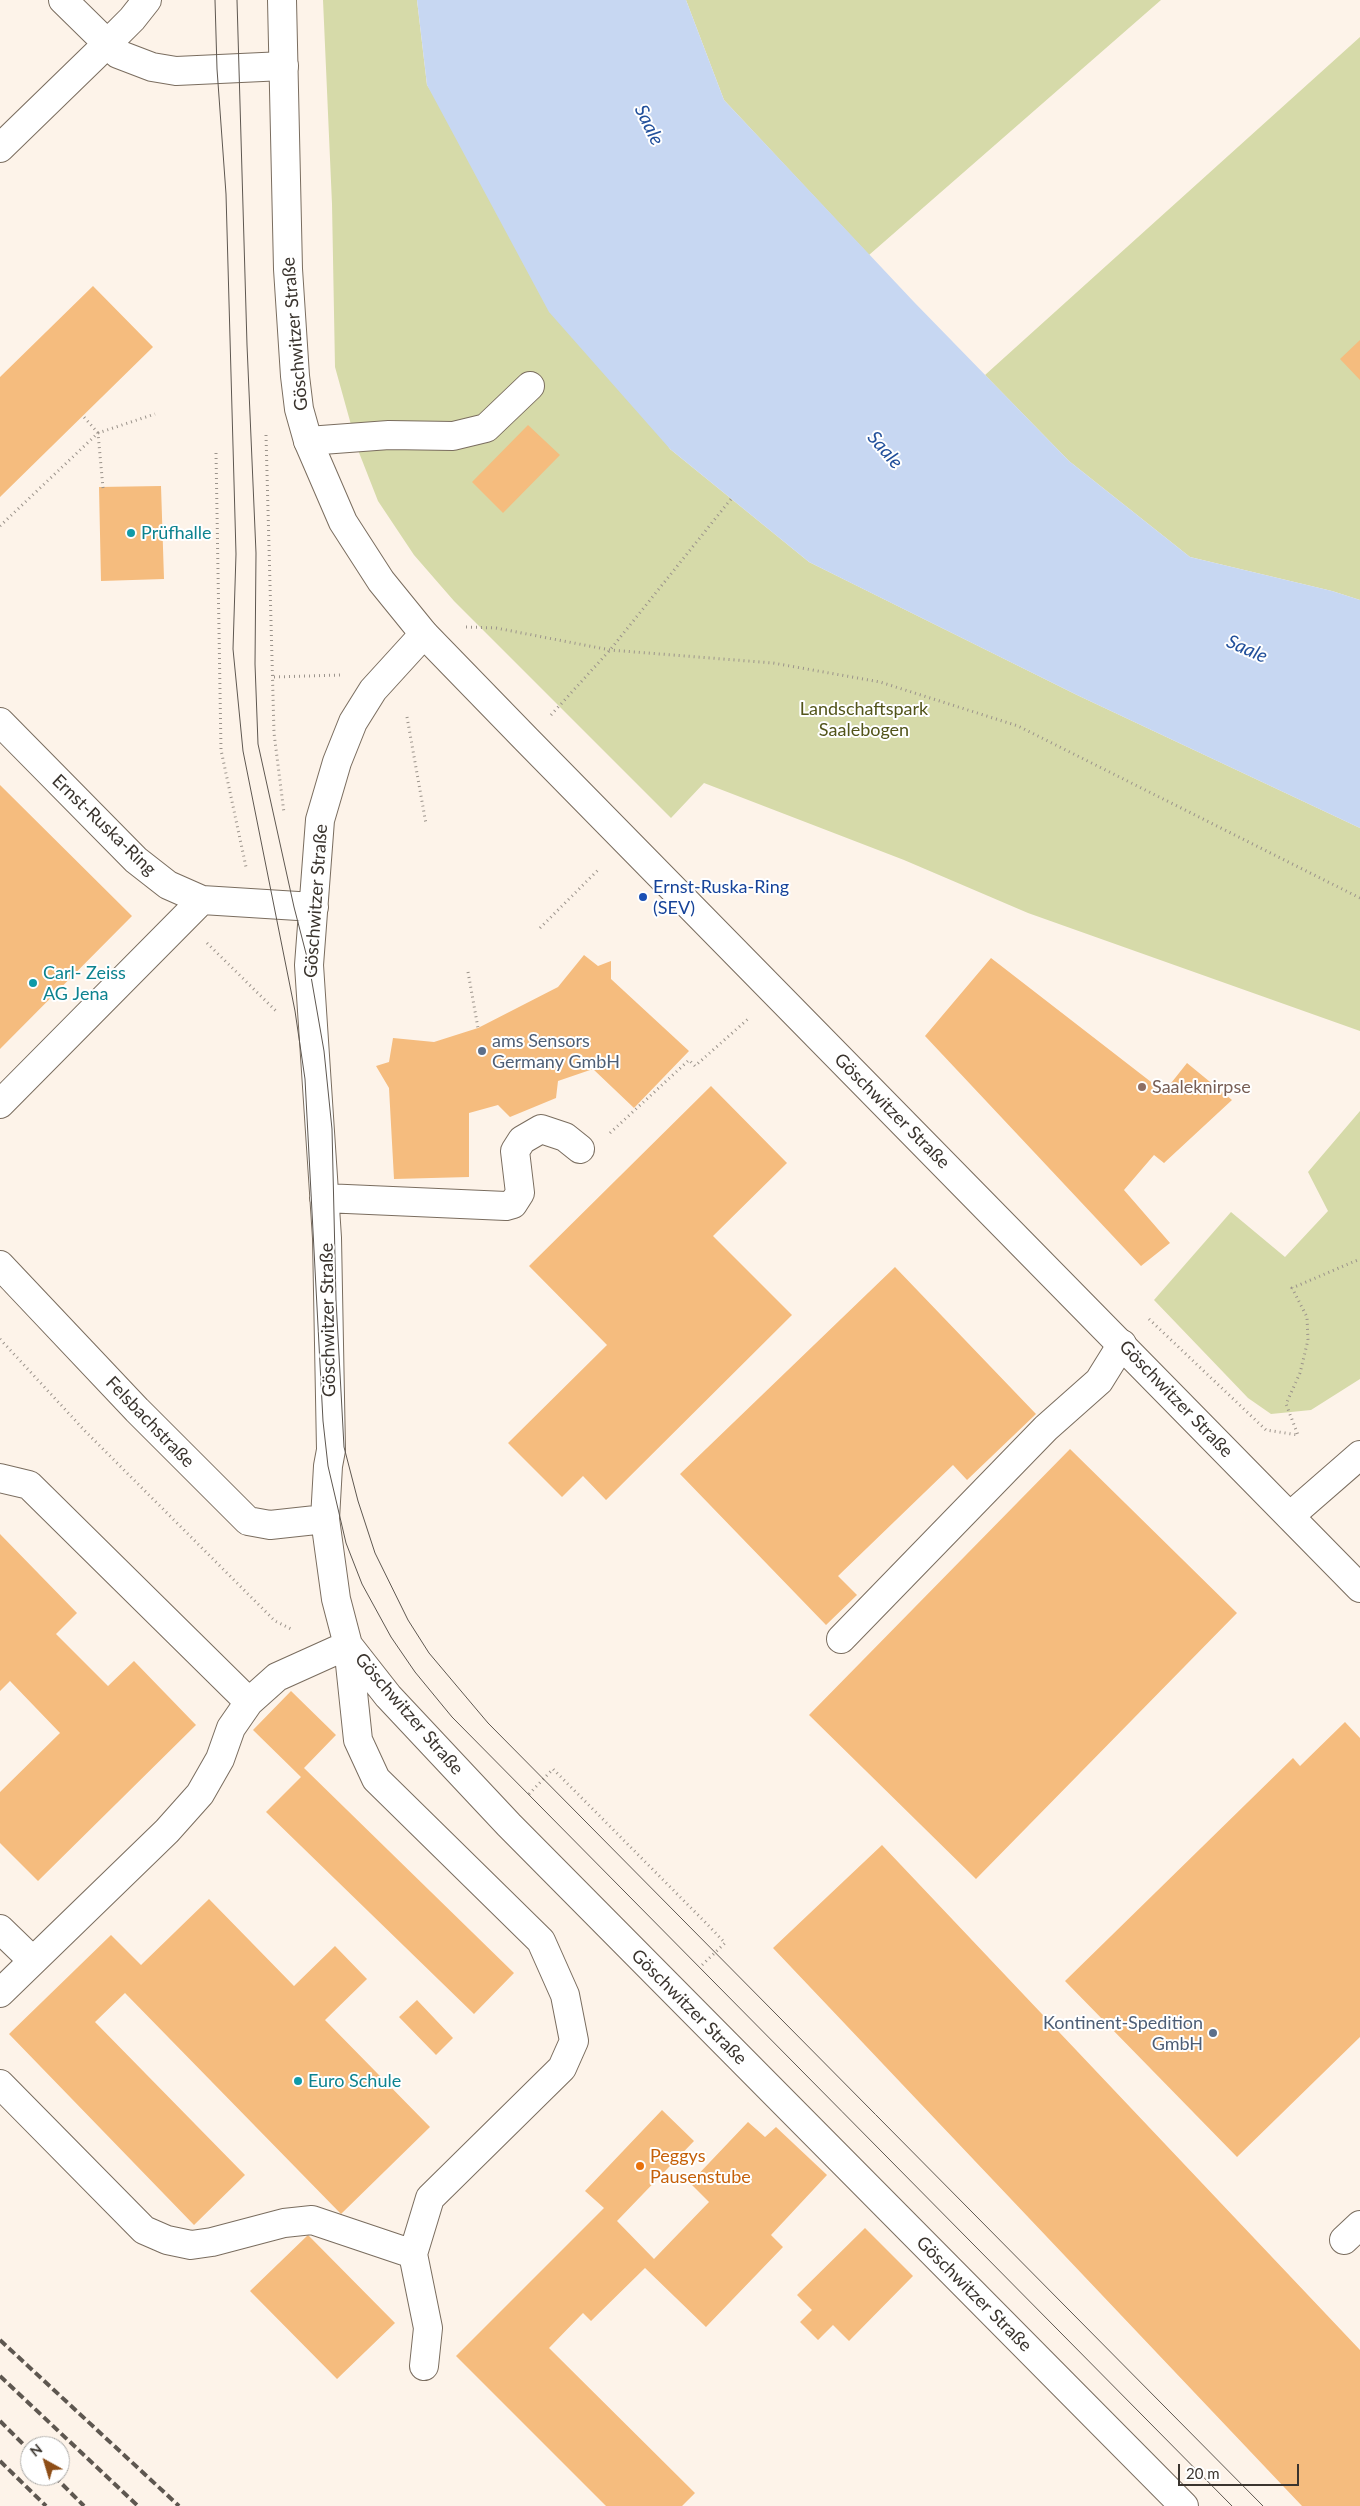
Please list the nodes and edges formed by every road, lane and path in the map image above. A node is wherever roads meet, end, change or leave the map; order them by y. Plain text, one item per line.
1 (63, 0) edge
2 (146, 0) edge
3 (282, 0) edge
4 (107, 44) junction
5 (284, 66) junction
6 (0, 148) edge
7 (530, 386) dead end
8 (155, 414) dead end
9 (83, 416) dead end
10 (98, 433) junction
11 (266, 435) dead end
12 (308, 441) junction
13 (216, 453) dead end
14 (103, 488) dead end
15 (731, 499) dead end
16 (0, 526) edge
17 (424, 634) junction
18 (610, 650) junction
19 (342, 675) dead end
20 (274, 677) junction
21 (407, 717) dead end
22 (548, 717) dead end
23 (0, 722) edge
24 (286, 820) dead end
25 (426, 824) dead end
26 (246, 868) dead end
27 (600, 868) dead end
28 (1360, 898) edge
29 (202, 900) junction
30 (314, 907) junction
31 (540, 928) dead end
32 (207, 942) dead end
33 (468, 972) dead end
34 (280, 1015) dead end
35 (748, 1019) dead end
36 (478, 1028) dead end
37 (0, 1104) edge
38 (580, 1150) joint
39 (324, 1198) junction
40 (1360, 1258) edge
41 (0, 1265) edge
42 (0, 1339) edge
43 (1122, 1344) junction
44 (1298, 1435) dead end
45 (1360, 1455) edge
46 (0, 1478) edge
47 (1290, 1516) junction
48 (325, 1519) junction
49 (1360, 1588) edge
50 (294, 1630) dead end
51 (841, 1639) dead end
52 (348, 1645) junction
53 (249, 1702) junction
54 (553, 1769) dead end
55 (0, 1929) edge
56 (725, 1943) dead end
57 (32, 1960) junction
58 (0, 1993) edge
59 (0, 2084) edge
60 (414, 2254) junction
61 (424, 2366) dead end
62 (1184, 2506) edge

1 - 4 main road
2 - 4 main road
3 - 5 main road, Göschwitzer Straße
4 - 5 main road
4 - 6 main road
5 - 12 main road, Göschwitzer Straße
7 - 12 main road
8 - 10 path
9 - 10 path
10 - 14 path
10 - 16 path
11 - 20 path
12 - 17 main road, Göschwitzer Straße
13 - 26 path
15 - 18 path
17 - 18 path
17 - 30 main road, Göschwitzer Straße
17 - 43 main road, Göschwitzer Straße
18 - 22 path
18 - 28 path
19 - 20 path
20 - 24 path
21 - 25 path
23 - 29 main road, Ernst-Ruska-Ring
27 - 31 path
29 - 30 main road, Ernst-Ruska-Ring
29 - 37 main road
30 - 39 main road, Göschwitzer Straße
32 - 34 path
33 - 36 path
35 - 38 path
38 - 39 main road
39 - 48 main road, Göschwitzer Straße
40 - 44 path
41 - 48 main road, Felsbachstraße
42 - 50 path
43 - 47 main road, Göschwitzer Straße
43 - 51 main road
45 - 47 main road
46 - 53 main road
47 - 49 main road, Göschwitzer Straße
48 - 52 main road, Göschwitzer Straße
52 - 53 main road
52 - 60 main road
52 - 62 main road, Göschwitzer Straße
53 - 57 main road
54 - 56 path
55 - 57 main road
57 - 58 main road
59 - 60 main road
60 - 61 main road

